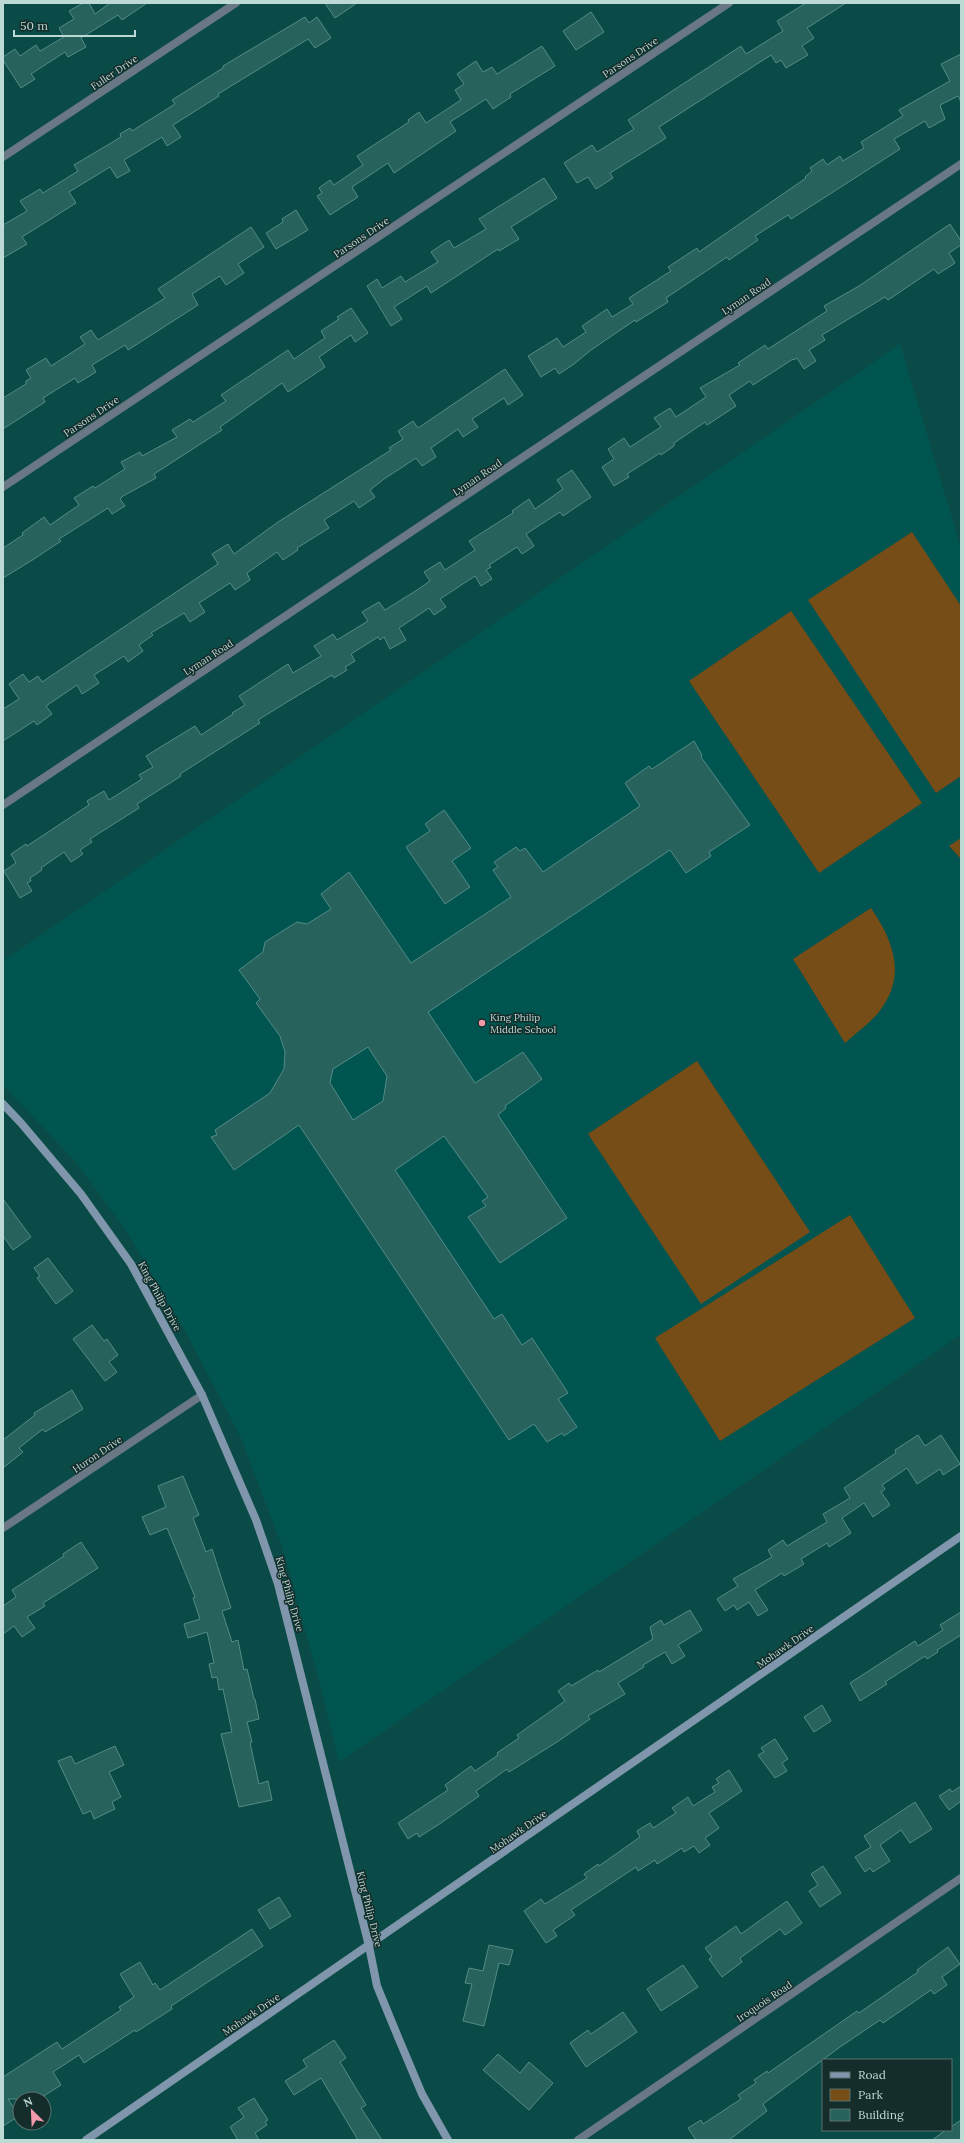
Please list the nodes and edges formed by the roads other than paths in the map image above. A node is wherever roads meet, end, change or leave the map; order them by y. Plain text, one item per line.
1 (236, 3) edge
2 (730, 3) edge
3 (3, 158) edge
4 (961, 164) edge
5 (3, 487) edge
6 (3, 805) edge
7 (3, 1104) edge
8 (202, 1395) junction
9 (3, 1528) edge
10 (961, 1536) edge
11 (961, 1878) edge
12 (369, 1946) junction
13 (86, 2140) edge
14 (448, 2140) edge
15 (578, 2140) edge

1 - 3 street, Fuller Drive
2 - 5 street, Parsons Drive
4 - 6 street, Lyman Road
7 - 8 street, King Philip Drive
8 - 9 street, Huron Drive
8 - 12 street, King Philip Drive
10 - 12 street, Mohawk Drive
11 - 15 street, Iroquois Road
12 - 13 street, Mohawk Drive
12 - 14 street, King Philip Drive

